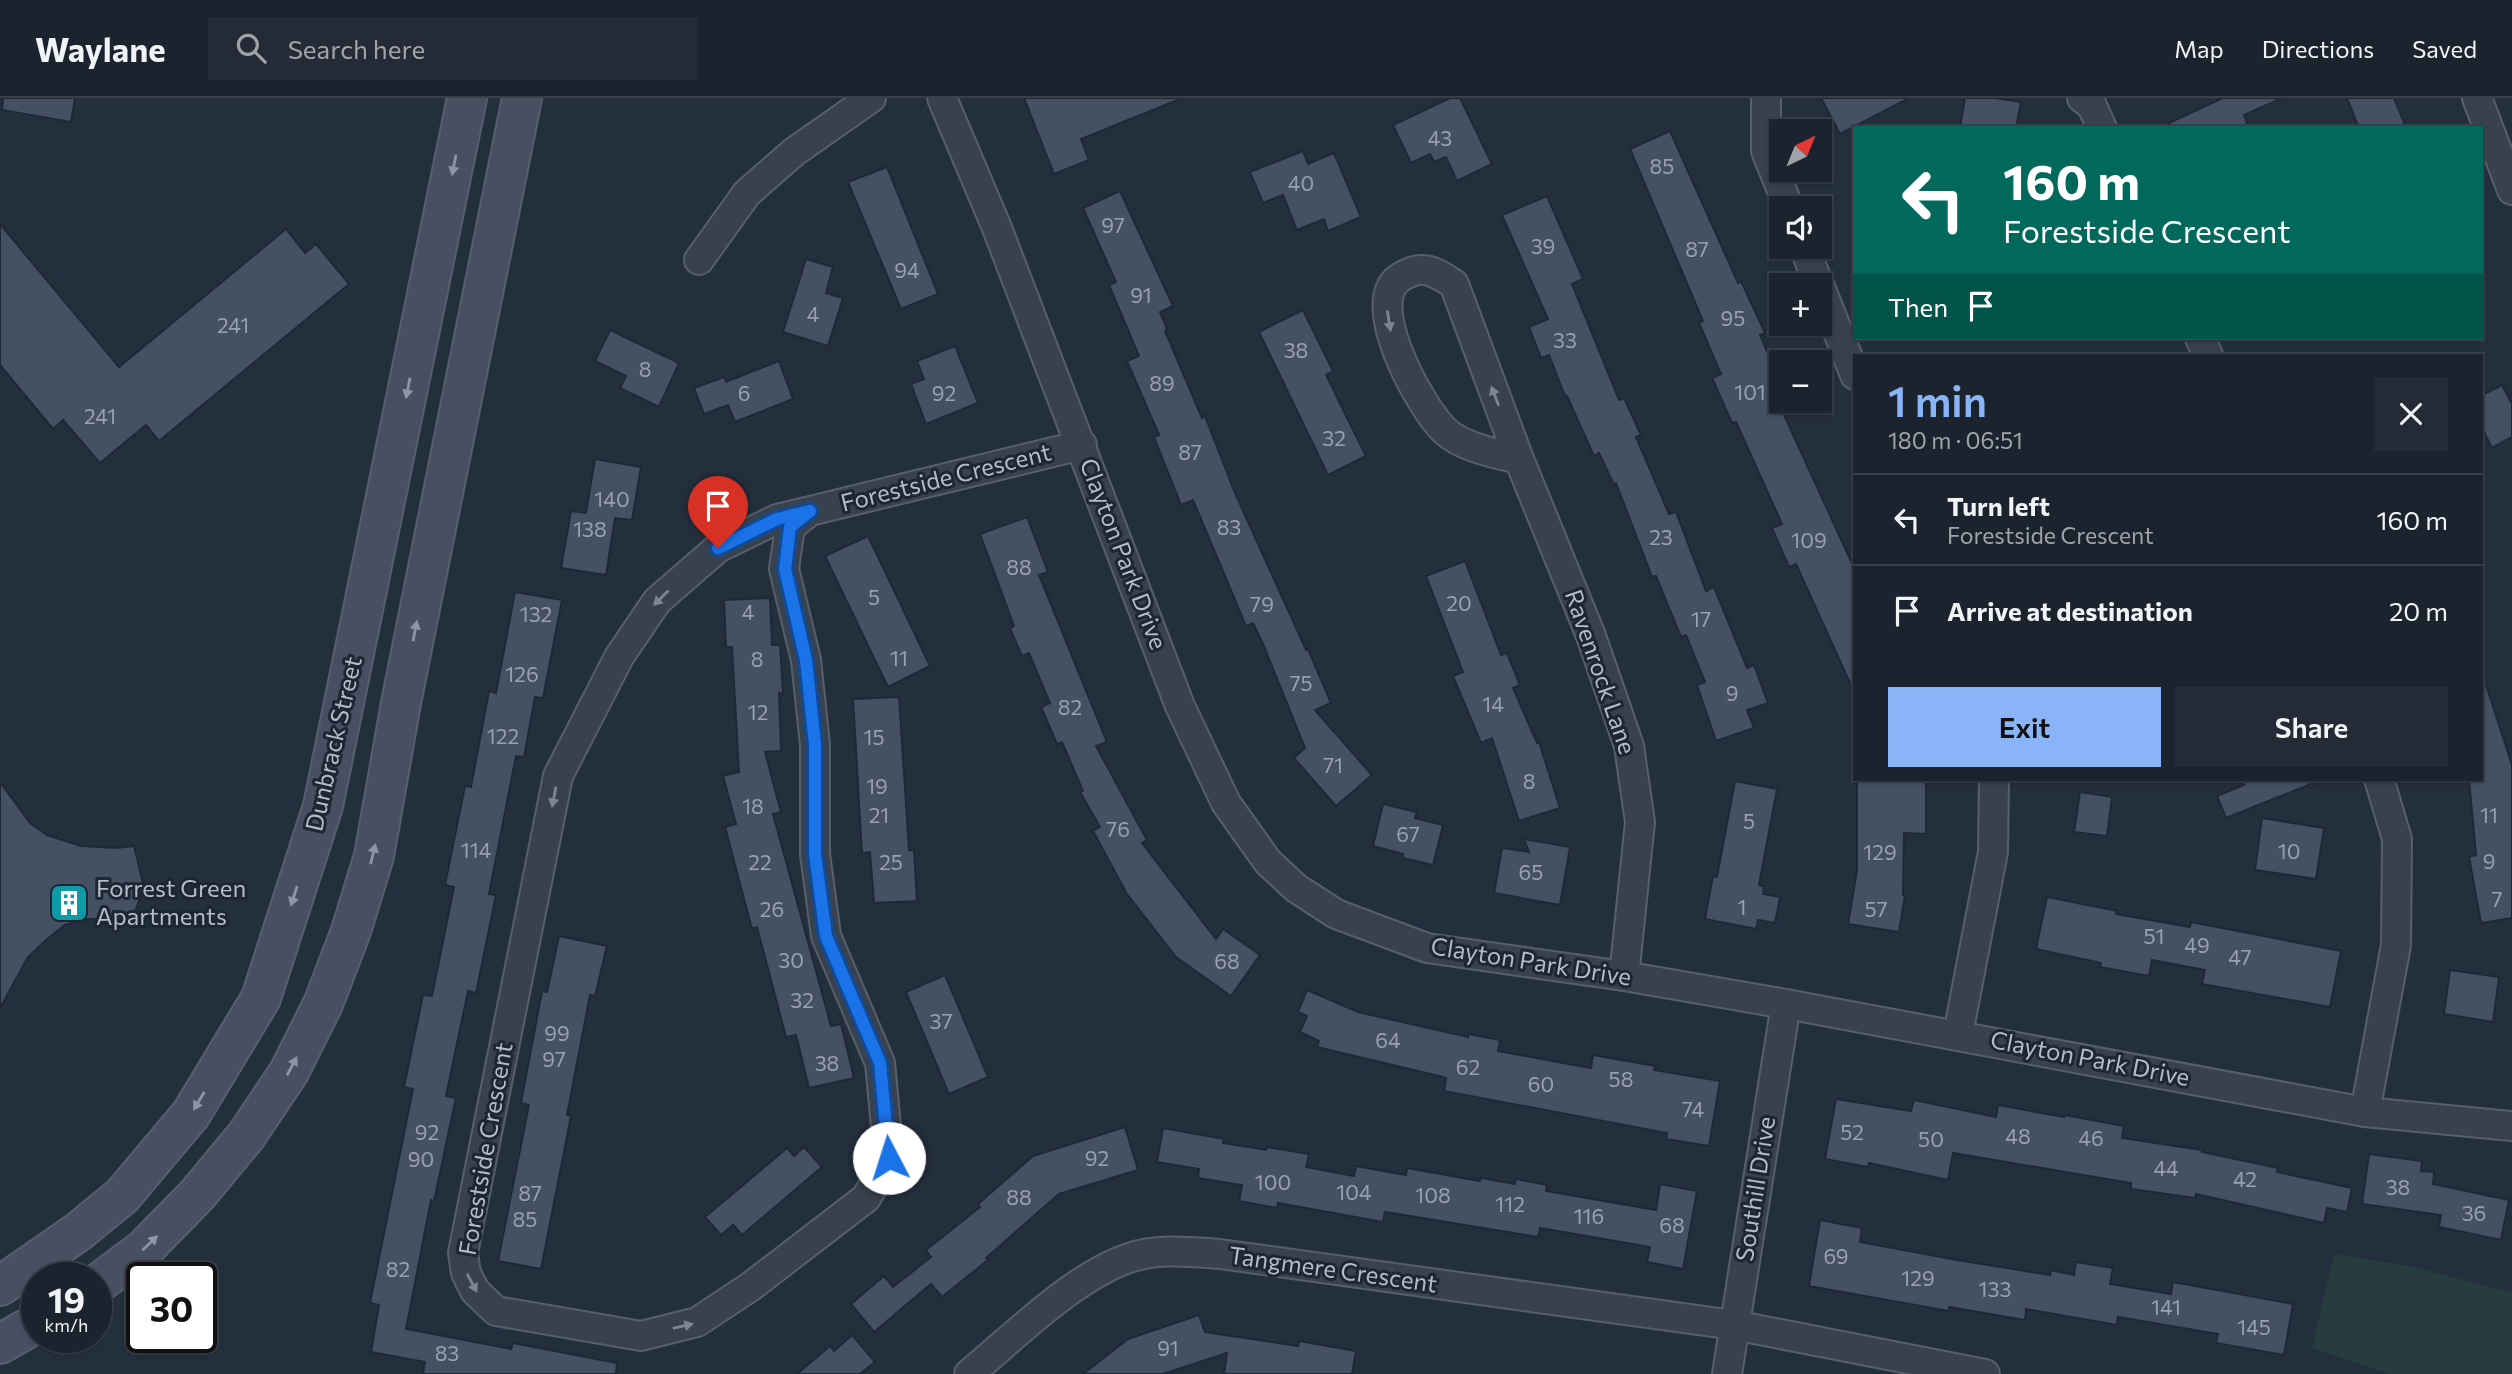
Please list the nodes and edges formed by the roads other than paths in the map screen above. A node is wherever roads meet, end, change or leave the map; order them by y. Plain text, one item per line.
1 (467, 98) edge
2 (522, 98) edge
3 (871, 98) edge
4 (942, 98) edge
5 (1766, 98) edge
6 (2082, 98) edge
7 (2477, 98) edge
8 (2101, 126) edge
9 (2512, 190) edge
10 (1784, 196) edge
11 (699, 260) dead end
12 (1832, 317) edge
13 (1853, 370) edge
14 (1082, 445) junction
15 (1519, 459) junction
16 (810, 511) junction
17 (1994, 781) edge
18 (2380, 781) edge
19 (1624, 976) junction
20 (1787, 1003) junction
21 (1958, 1034) junction
22 (2365, 1112) junction
23 (2512, 1126) edge
24 (78, 1232) junction
25 (0, 1265) edge
26 (112, 1273) edge
27 (0, 1286) edge
28 (1734, 1325) junction
29 (21, 1332) edge
30 (0, 1344) edge
31 (969, 1374) edge
32 (1727, 1374) edge
33 (1985, 1374) edge

1 -> 24 main road, Dunbrack Street
26 -> 2 main road
3 - 11 street
4 - 14 street, Clayton Park Drive
5 - 10 street
6 - 8 street
7 - 9 street
12 - 13 street
14 - 16 street, Forestside Crescent
14 - 19 street, Clayton Park Drive
15 -> 15 street, Ravenrock Lane
15 - 19 street, Ravenrock Lane
16 -> 16 street, Forestside Crescent
17 - 21 street
18 - 22 street
19 - 20 street, Clayton Park Drive
20 - 21 street, Clayton Park Drive
20 - 28 street, Southill Drive
21 - 22 street, Clayton Park Drive
22 - 23 street, Clayton Park Drive
24 - 25 main road
24 - 27 main road, Dunbrack Street
28 - 31 street, Tangmere Crescent
28 - 32 street, Southill Drive
28 - 33 street, Tangmere Crescent
29 - 30 main road

